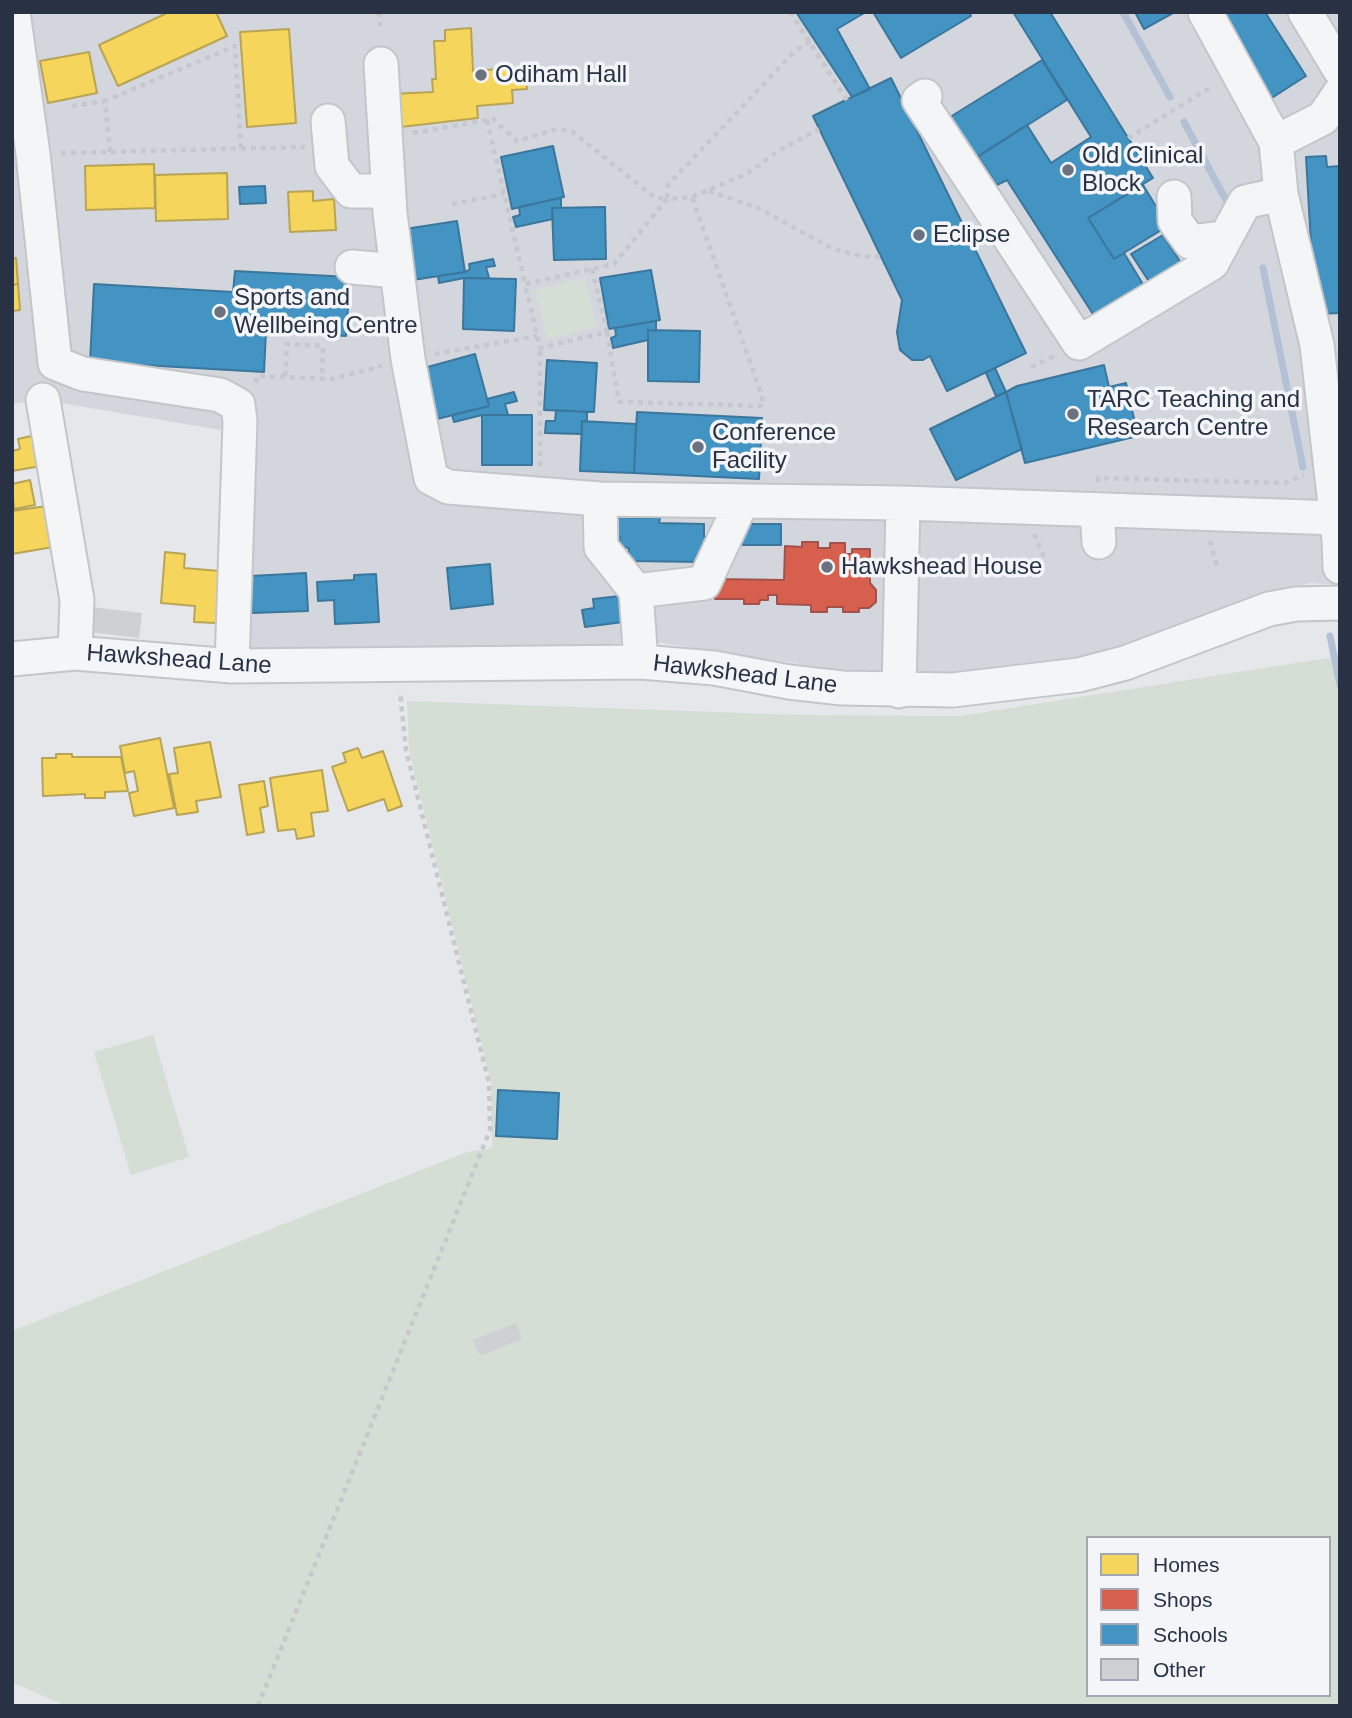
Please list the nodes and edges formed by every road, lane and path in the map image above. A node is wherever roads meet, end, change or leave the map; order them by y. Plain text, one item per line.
1 (13, 12) edge
2 (379, 12) edge
3 (789, 12) edge
4 (1205, 12) edge
5 (1321, 24) edge
6 (380, 26) dead end
7 (812, 41) junction
8 (381, 64) dead end
9 (1340, 70) edge
10 (1238, 71) junction
11 (1340, 93) edge
12 (925, 96) dead end
13 (847, 100) dead end
14 (105, 101) junction
15 (72, 106) dead end
16 (487, 120) junction
17 (819, 129) dead end
18 (329, 134) joint
19 (384, 138) junction
20 (1128, 138) dead end
21 (1276, 142) junction
22 (241, 149) junction
23 (110, 152) junction
24 (33, 154) junction
25 (709, 191) junction
26 (505, 194) junction
27 (1281, 194) junction
28 (692, 197) junction
29 (1174, 197) dead end
30 (667, 199) junction
31 (396, 204) junction
32 (452, 204) dead end
33 (1225, 238) junction
34 (881, 257) dead end
35 (352, 267) dead end
36 (592, 268) junction
37 (397, 271) junction
38 (525, 284) junction
39 (607, 332) junction
40 (537, 335) junction
41 (540, 348) junction
42 (408, 359) junction
43 (257, 376) dead end
44 (285, 376) junction
45 (322, 378) junction
46 (1331, 385) edge
47 (43, 400) dead end
48 (1330, 463) junction
49 (540, 493) junction
50 (600, 499) junction
51 (742, 501) junction
52 (903, 503) junction
53 (1337, 507) edge
54 (1098, 513) junction
55 (1340, 567) edge
56 (636, 591) junction
57 (1340, 603) edge
58 (75, 653) junction
59 (12, 659) edge
60 (641, 662) junction
61 (398, 665) junction
62 (232, 666) junction
63 (899, 691) junction
64 (258, 1706) edge

1 - 24 street
2 - 6 path
3 - 7 path
4 - 10 street
5 - 9 street
7 - 13 path
7 - 30 path
8 - 19 street
10 - 20 path
10 - 21 street
11 - 21 street
12 - 33 street
14 - 15 path
14 - 22 path
14 - 23 path
16 - 19 path
16 - 26 path
16 - 30 path
17 - 25 path
18 - 22 path
18 - 31 street
19 - 31 street
21 - 27 street
22 - 23 path
23 - 24 path
24 - 62 street
25 - 28 path
25 - 34 path
26 - 32 path
26 - 38 path
27 - 33 street
27 - 46 street
28 - 30 path
28 - 39 path
29 - 33 street
30 - 36 path
31 - 37 street
35 - 37 street
36 - 38 path
36 - 39 path
37 - 42 street
38 - 40 path
39 - 41 path
40 - 41 path
40 - 42 path
41 - 49 path
42 - 45 path
42 - 49 street
43 - 44 path
44 - 45 path
44 - 45 path
46 - 48 street
47 - 58 street
48 - 53 street
48 - 54 path
49 - 50 street
50 - 51 street
50 - 56 street
51 - 52 street
51 - 56 street
52 - 54 street
52 - 63 street
53 - 54 street
53 - 55 street
56 - 60 street
57 - 63 street, Hawkshead Lane
58 - 59 street, Hawkshead Lane
58 - 62 street, Hawkshead Lane
60 - 61 street, Hawkshead Lane
60 - 63 street, Hawkshead Lane
61 - 62 street, Hawkshead Lane
61 - 64 path

